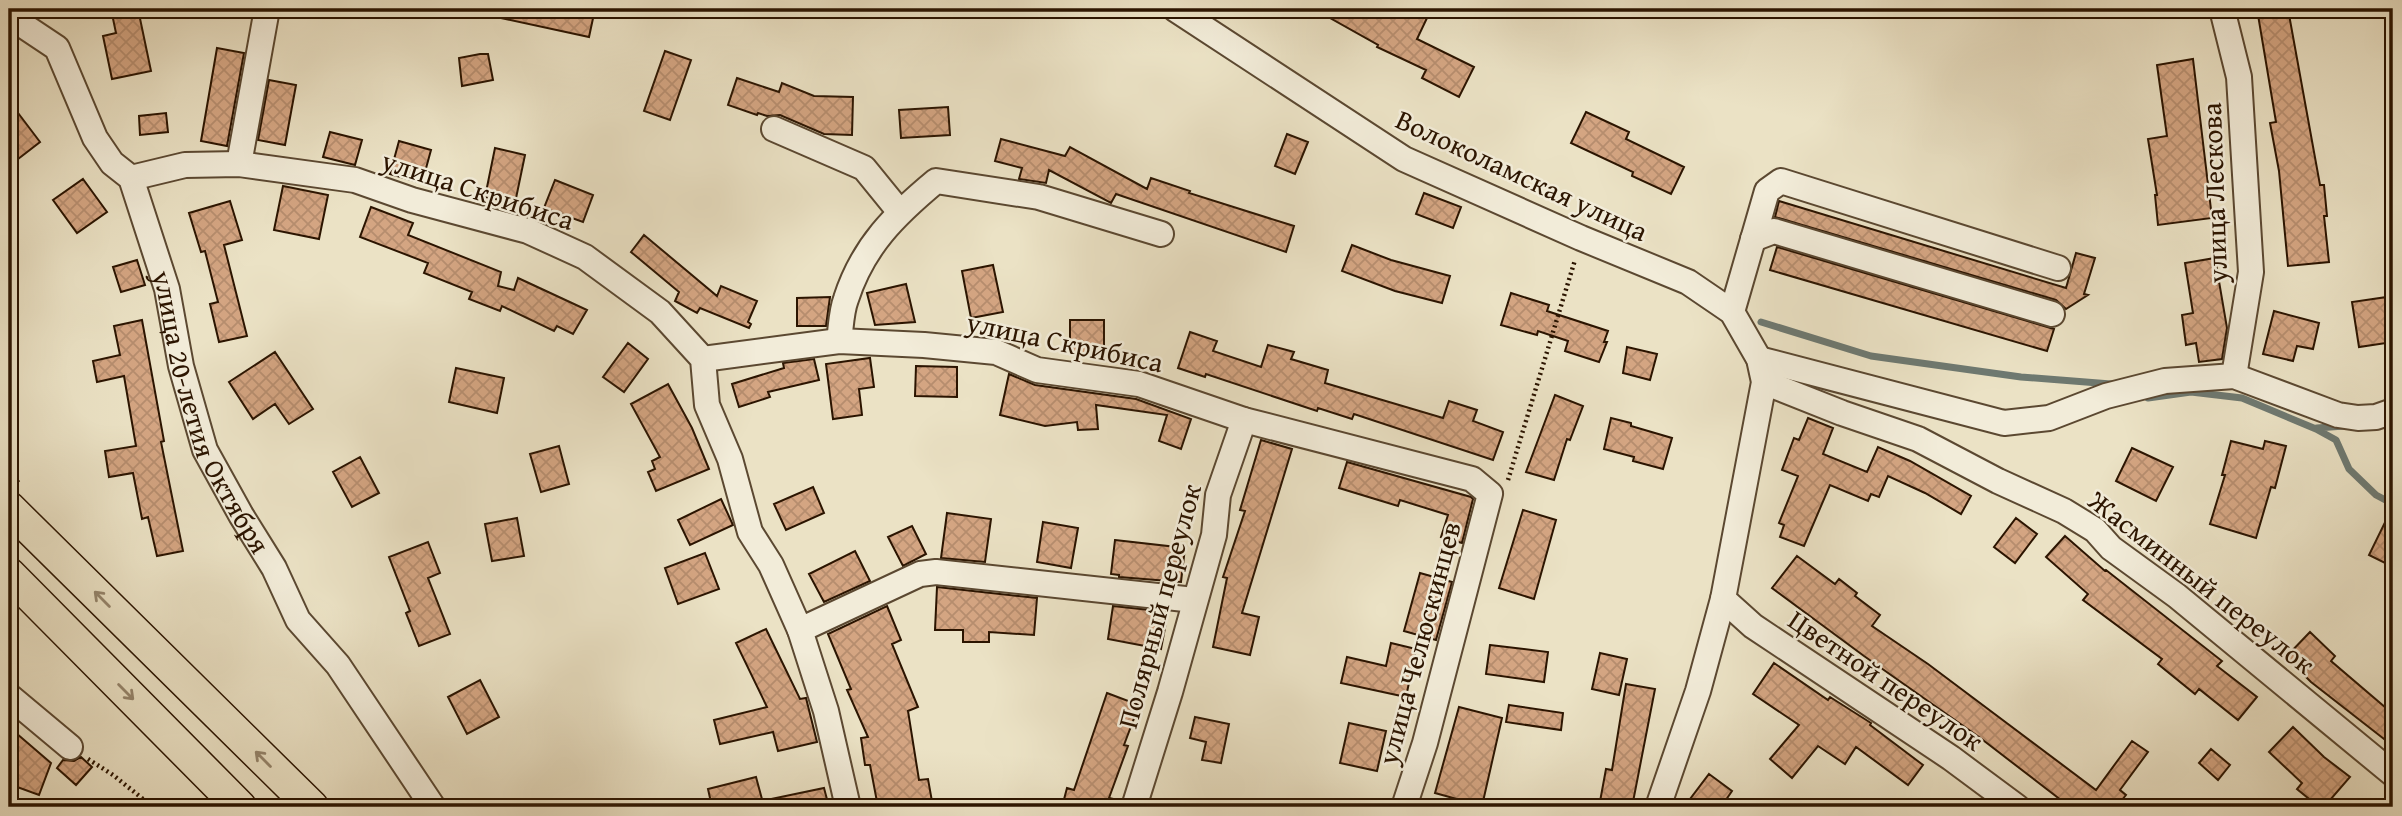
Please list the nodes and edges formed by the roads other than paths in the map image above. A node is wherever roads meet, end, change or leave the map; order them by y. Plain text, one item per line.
1 (267, 9) edge
2 (1175, 9) edge
3 (2222, 9) edge
4 (9, 16) edge
5 (774, 129) dead end
6 (239, 164) junction
7 (131, 178) junction
8 (900, 211) junction
9 (1161, 234) dead end
10 (1753, 239) junction
11 (2058, 268) dead end
12 (1732, 312) junction
13 (2052, 314) dead end
14 (838, 341) junction
15 (703, 359) junction
16 (1762, 370) junction
17 (2234, 376) junction
18 (2393, 411) edge
19 (1244, 420) junction
20 (1498, 490) joint
21 (9, 508) edge
22 (9, 574) edge
23 (1723, 599) junction
24 (1195, 600) junction
25 (800, 630) junction
26 (9, 696) edge
27 (69, 747) road end
28 (2393, 774) edge
29 (240, 807) edge
30 (312, 807) edge
31 (433, 807) edge
32 (848, 807) edge
33 (1133, 807) edge
34 (1404, 807) edge
35 (1658, 807) edge
36 (2017, 807) edge

1 - 6 street
2 - 12 street, Волоколамская улица
3 - 17 street, улица Лескова
4 - 7 street, улица 20-летия Октября
5 - 8 street
6 - 7 street, улица Скрибиса
6 - 15 street, улица Скрибиса
7 - 31 street, улица 20-летия Октября
8 - 9 street
8 - 14 street
10 - 11 street
10 - 12 street
10 - 13 street
12 - 16 street, Волоколамская улица
14 - 15 street, улица Скрибиса
14 - 19 street, улица Скрибиса
15 - 25 street
16 - 17 street
16 - 23 street
16 - 28 street, Жасминный переулок
17 - 18 street
19 - 20 street, улица Скрибиса
19 - 24 street, Полярный переулок
20 - 34 street, улица Челюскинцев
30 -> 21 main road
22 -> 29 main road
23 - 35 street
23 - 36 street, Цветной переулок
24 - 25 street
24 - 33 street, Полярный переулок
25 - 32 street
26 - 27 street

